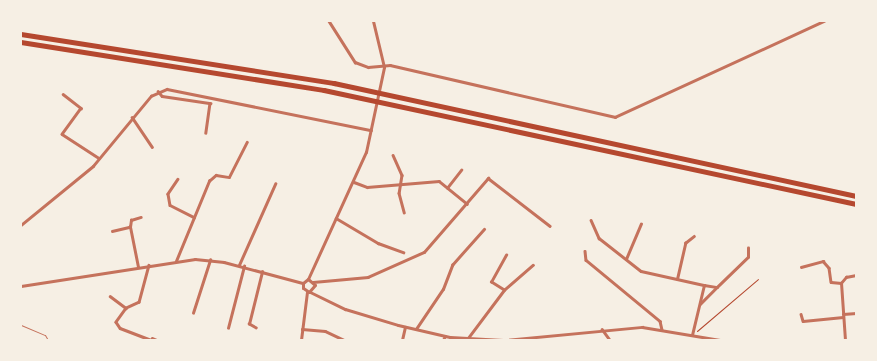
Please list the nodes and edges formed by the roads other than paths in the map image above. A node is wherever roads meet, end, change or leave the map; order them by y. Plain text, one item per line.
1 (329, 21) edge
2 (373, 21) edge
3 (824, 21) edge
4 (21, 34) edge
5 (21, 42) edge
6 (384, 67) junction
7 (158, 91) junction
8 (63, 94) dead end
9 (132, 118) junction
10 (371, 130) junction
11 (206, 133) dead end
12 (247, 142) dead end
13 (152, 147) dead end
14 (393, 155) dead end
15 (99, 158) junction
16 (461, 170) dead end
17 (178, 179) dead end
18 (354, 182) junction
19 (275, 184) dead end
20 (400, 185) junction
21 (447, 188) junction
22 (856, 196) edge
23 (467, 204) junction
24 (856, 204) edge
25 (404, 212) dead end
26 (141, 217) dead end
27 (194, 217) junction
28 (336, 218) junction
29 (591, 220) dead end
30 (641, 224) dead end
31 (21, 225) edge
32 (550, 226) dead end
33 (130, 227) junction
34 (484, 229) dead end
35 (112, 231) dead end
36 (694, 236) dead end
37 (748, 248) dead end
38 (584, 251) dead end
39 (403, 252) dead end
40 (506, 255) dead end
41 (626, 259) junction
42 (210, 260) junction
43 (176, 261) junction
44 (149, 265) junction
45 (239, 265) junction
46 (533, 265) dead end
47 (244, 266) junction
48 (138, 267) junction
49 (801, 267) dead end
50 (262, 272) junction
51 (856, 275) edge
52 (677, 279) junction
53 (308, 280) junction
54 (313, 282) junction
55 (303, 283) junction
56 (840, 283) junction
57 (704, 285) junction
58 (21, 286) edge
59 (717, 287) junction
60 (504, 290) junction
61 (309, 292) junction
62 (110, 296) dead end
63 (699, 304) junction
64 (126, 308) junction
65 (856, 313) edge
66 (193, 314) dead end
67 (800, 314) dead end
68 (843, 316) junction
69 (21, 325) edge
70 (405, 327) junction
71 (228, 328) dead end
72 (256, 328) dead end
73 (302, 329) junction
74 (416, 329) junction
75 (602, 329) junction
76 (662, 330) junction
77 (692, 335) junction
78 (445, 336) junction
79 (147, 337) junction
80 (468, 338) junction
81 (152, 339) edge
82 (486, 339) edge
83 (542, 339) edge
84 (48, 340) edge
85 (145, 340) edge
86 (157, 340) edge
87 (301, 340) edge
88 (344, 340) edge
89 (402, 340) edge
90 (444, 340) edge
91 (503, 340) edge
92 (506, 340) edge
93 (530, 340) edge
94 (610, 340) edge
95 (720, 340) edge
96 (845, 340) edge

1 - 6 street
2 - 6 street
3 - 6 street
4 - 22 highway
5 - 24 highway
6 - 10 street
7 - 9 street
7 - 10 street
7 - 11 street
8 - 15 street
9 - 13 street
9 - 15 street
10 - 18 street
12 - 27 street
14 - 20 street
15 - 31 street
16 - 21 street
17 - 27 street
18 - 20 street
18 - 28 street
19 - 45 street
20 - 21 street
20 - 25 street
21 - 23 street
23 - 32 street
23 - 54 street
26 - 33 street
27 - 43 street
28 - 39 street
28 - 53 street
29 - 41 street
30 - 41 street
33 - 35 street
33 - 48 street
34 - 74 street
36 - 52 street
37 - 59 street
38 - 76 street
40 - 60 street
41 - 52 street
42 - 43 street
42 - 45 street
42 - 66 street
43 - 44 street
44 - 48 street
44 - 64 street
45 - 47 street
46 - 60 street
47 - 50 street
47 - 71 street
48 - 58 street
49 - 56 street
50 - 55 street
50 - 72 street
51 - 56 street
52 - 57 street
53 - 54 street
53 - 55 street
54 - 61 street
55 - 61 street
56 - 68 street
57 - 59 street
57 - 63 street
59 - 63 street
60 - 80 street
61 - 70 street
61 - 73 street
62 - 64 street
63 - 77 street
64 - 79 street
65 - 68 street
67 - 68 street
68 - 96 street
69 - 84 lane
70 - 74 street
70 - 89 street
73 - 87 street
73 - 88 street
74 - 78 street
75 - 76 street
75 - 83 street
75 - 94 street
76 - 77 street
77 - 95 street
78 - 80 street
78 - 90 street
79 - 81 street
79 - 85 street
80 - 82 street
81 - 86 street
82 - 91 street
83 - 93 street
92 - 93 street

